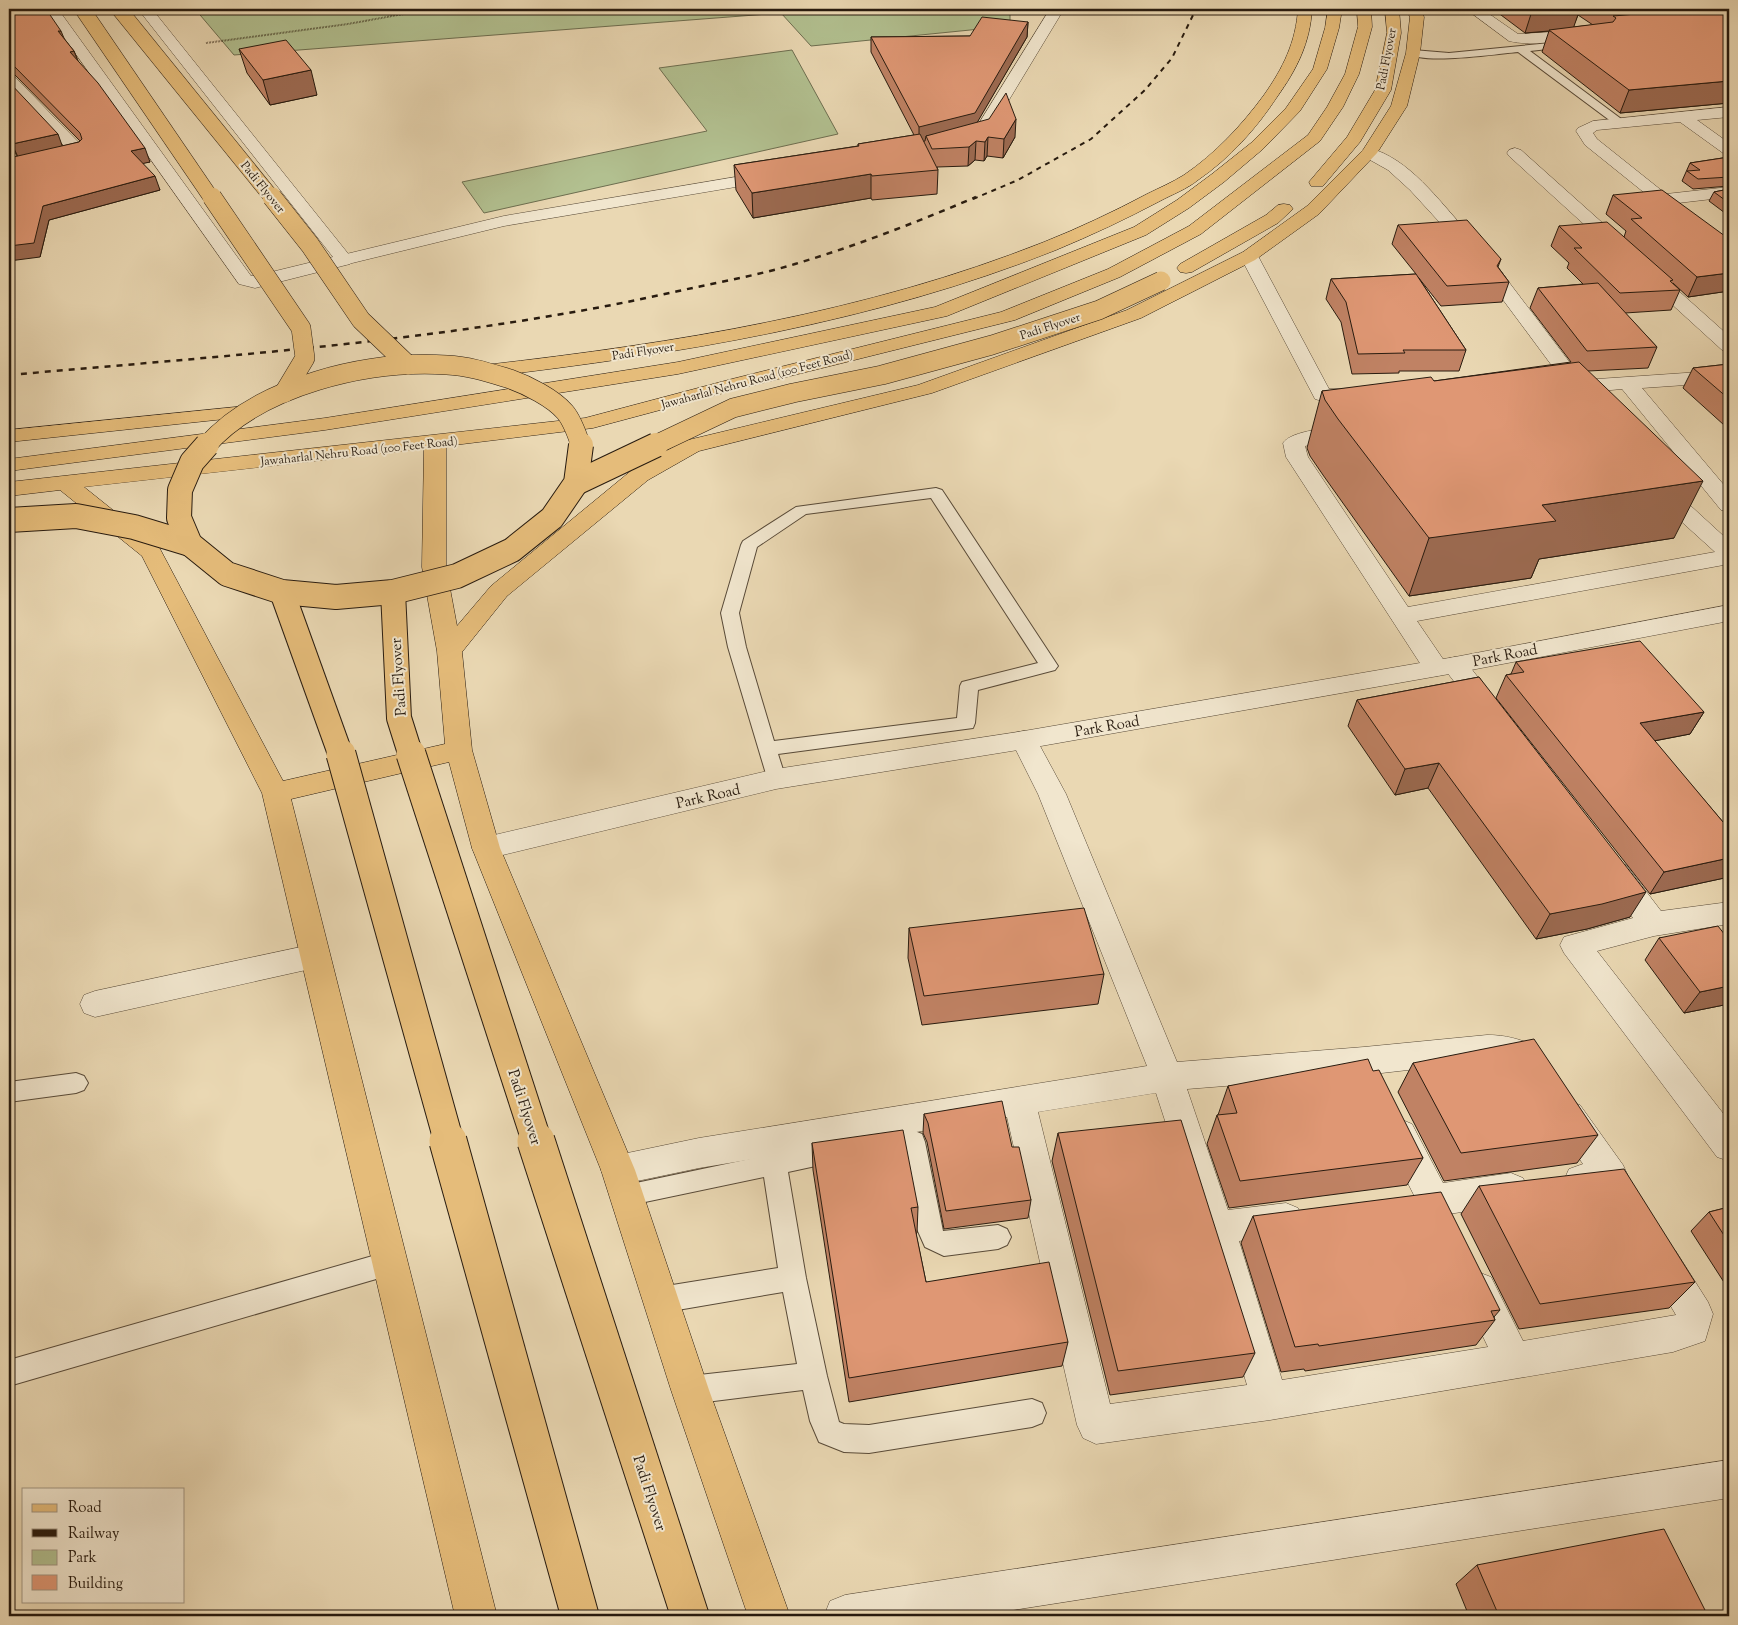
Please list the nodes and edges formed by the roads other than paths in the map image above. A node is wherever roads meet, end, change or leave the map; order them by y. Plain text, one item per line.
1 (51, 9) edge
2 (83, 9) edge
3 (119, 9) edge
4 (145, 9) edge
5 (1057, 9) edge
6 (1305, 9) edge
7 (1335, 9) edge
8 (1364, 9) edge
9 (1392, 9) edge
10 (1413, 9) edge
11 (1473, 9) edge
12 (1570, 18) dead end
13 (1595, 36) junction
14 (1520, 49) junction
15 (1413, 52) junction
16 (9, 79) edge
17 (1729, 112) edge
18 (1683, 117) junction
19 (1620, 123) junction
20 (972, 135) edge
21 (1729, 150) edge
22 (1369, 153) junction
23 (1515, 153) dead end
24 (9, 166) edge
25 (790, 173) edge
26 (1729, 192) edge
27 (1663, 199) junction
28 (1460, 233) edge
29 (1729, 252) edge
30 (1249, 256) junction
31 (344, 260) junction
32 (1500, 285) edge
33 (1729, 346) edge
34 (408, 365) junction
35 (485, 371) junction
36 (785, 371) junction
37 (1729, 376) edge
38 (1626, 383) junction
39 (1578, 387) junction
40 (284, 393) junction
41 (1381, 393) edge
42 (1556, 400) edge
43 (246, 412) junction
44 (814, 417) junction
45 (1372, 428) edge
46 (9, 436) edge
47 (435, 442) junction
48 (9, 465) edge
49 (1642, 474) edge
50 (576, 483) junction
51 (66, 484) junction
52 (9, 489) edge
53 (1729, 505) edge
54 (9, 520) edge
55 (190, 544) junction
56 (1729, 555) edge
57 (282, 592) junction
58 (393, 592) junction
59 (1402, 616) junction
60 (1727, 616) edge
61 (449, 651) junction
62 (1445, 666) junction
63 (1503, 727) edge
64 (1024, 740) junction
65 (767, 749) junction
66 (460, 750) junction
67 (776, 780) junction
68 (276, 793) junction
69 (486, 848) junction
70 (1600, 853) edge
71 (1729, 913) edge
72 (1654, 924) junction
73 (315, 956) junction
74 (95, 1004) dead end
75 (1167, 1077) junction
76 (76, 1083) dead end
77 (1375, 1085) junction
78 (9, 1092) edge
79 (1019, 1101) junction
80 (1729, 1146) edge
81 (774, 1164) junction
82 (622, 1182) junction
83 (1316, 1215) edge
84 (1217, 1228) junction
85 (1645, 1233) edge
86 (998, 1237) dead end
87 (1464, 1262) edge
88 (390, 1263) junction
89 (794, 1278) junction
90 (660, 1300) junction
91 (1513, 1359) junction
92 (9, 1373) edge
93 (813, 1376) junction
94 (690, 1390) junction
95 (1270, 1401) junction
96 (1032, 1413) dead end
97 (1729, 1479) edge
98 (476, 1616) edge
99 (580, 1616) edge
100 (690, 1616) edge
101 (770, 1616) edge
102 (844, 1616) edge

1 - 31 street
2 - 40 main road, bridge
3 - 34 main road, Padi Flyover, bridge
4 - 31 street
5 - 20 street
6 - 35 main road, Padi Flyover
7 - 48 main road, Jawaharlal Nehru Road (100 Feet Road)
8 - 36 main road, Jawaharlal Nehru Road (100 Feet Road)
9 - 50 main road, Padi Flyover, bridge
10 - 15 main road
11 - 13 street
12 - 13 street
13 - 14 lane
14 - 15 lane
14 - 19 lane
15 - 22 main road
16 - 24 street
17 - 18 street
18 - 19 street
18 - 21 street
19 - 27 street
22 - 28 street
22 - 30 main road
23 - 33 street
25 - 31 street
26 - 27 street
27 - 29 street
30 - 41 street
30 - 44 main road
32 - 39 street
34 - 35 main road, Padi Flyover, bridge
34 - 40 main road, Padi Flyover, bridge
35 - 50 main road, Padi Flyover, bridge
36 - 44 main road
36 - 47 main road, Jawaharlal Nehru Road (100 Feet Road)
37 - 38 street
38 - 39 street
38 - 53 street
39 - 42 street
40 - 43 main road, Padi Flyover, bridge
43 - 46 main road, Padi Flyover
43 - 55 main road, Padi Flyover, bridge
44 - 61 main road
45 - 59 street
47 - 51 main road, Jawaharlal Nehru Road (100 Feet Road)
47 - 61 main road
49 - 56 street
50 - 58 main road, Padi Flyover, bridge
51 - 52 main road, Jawaharlal Nehru Road (100 Feet Road)
51 - 68 main road
54 - 55 main road, Padi Flyover, bridge
55 - 57 main road, Padi Flyover, bridge
56 - 59 street
57 - 58 main road, Padi Flyover, bridge
57 - 99 main road, bridge
58 - 100 main road, Padi Flyover, bridge
59 - 62 street
60 - 62 street, Park Road
61 - 66 main road
62 - 63 street
62 - 64 street, Park Road
64 - 67 street, Park Road
64 - 75 street
65 - 65 lane
65 - 67 lane
66 - 68 main road
66 - 69 main road
67 - 69 street, Park Road
68 - 73 main road
69 - 82 main road
70 - 72 street
71 - 72 street
72 - 80 street
73 - 74 street
73 - 88 main road
75 - 77 street
75 - 79 street
75 - 84 street
76 - 78 lane
77 - 77 street
79 - 82 street
79 - 95 street
81 - 82 lane
81 - 86 lane
81 - 89 lane
82 - 90 main road
83 - 84 street
84 - 95 street
85 - 91 street
87 - 91 street
88 - 92 lane
88 - 98 main road
89 - 90 lane
89 - 93 lane
90 - 94 main road
91 - 95 street
93 - 94 lane
93 - 96 lane
94 - 101 main road
97 - 102 street

